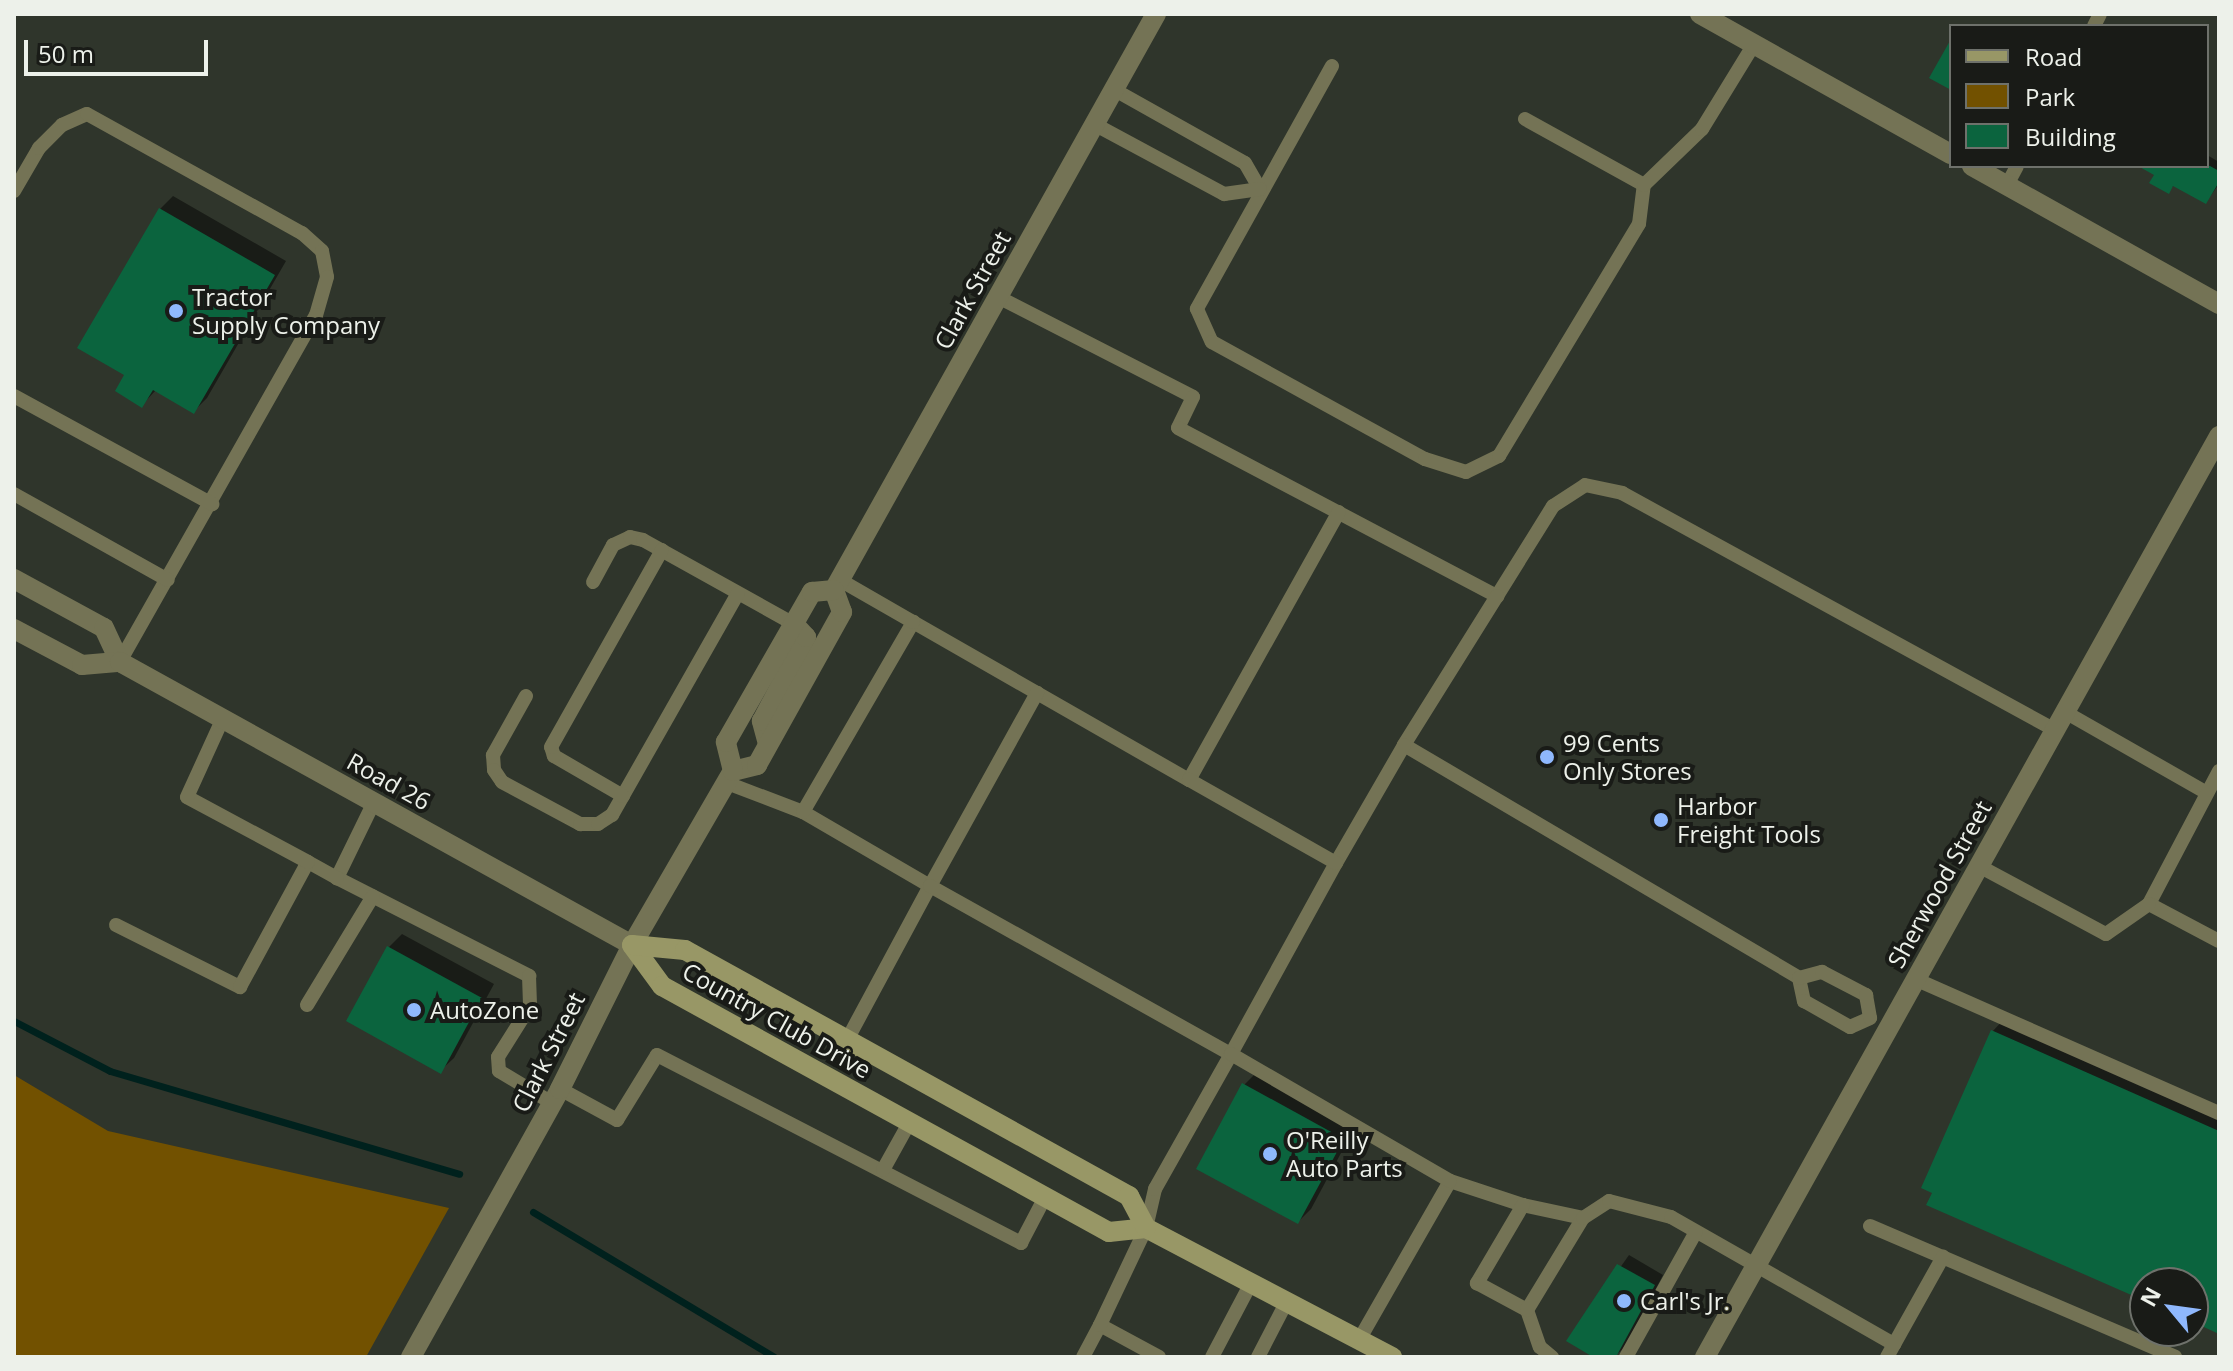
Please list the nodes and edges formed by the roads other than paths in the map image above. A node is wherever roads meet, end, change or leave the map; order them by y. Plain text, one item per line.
1 (1156, 14) edge
2 (1700, 14) edge
3 (1754, 44) junction
4 (1332, 66) dead end
5 (1113, 89) junction
6 (1525, 119) dead end
7 (1094, 124) junction
8 (1949, 153) edge
9 (1976, 168) edge
10 (2016, 168) edge
11 (1644, 185) junction
12 (2007, 185) junction
13 (1260, 189) junction
14 (14, 191) edge
15 (998, 297) junction
16 (2219, 304) edge
17 (14, 396) edge
18 (2219, 436) edge
19 (14, 494) edge
20 (212, 504) junction
21 (1339, 512) junction
22 (662, 550) junction
23 (14, 579) edge
24 (168, 580) junction
25 (593, 582) dead end
26 (837, 585) junction
27 (738, 593) junction
28 (1497, 596) junction
29 (913, 622) junction
30 (794, 624) junction
31 (14, 629) edge
32 (120, 662) junction
33 (1037, 693) junction
34 (526, 696) dead end
35 (223, 718) junction
36 (2060, 721) junction
37 (768, 744) junction
38 (1404, 745) junction
39 (2219, 771) edge
40 (730, 777) junction
41 (1189, 780) junction
42 (2207, 793) junction
43 (623, 796) junction
44 (374, 802) junction
45 (803, 812) junction
46 (308, 862) junction
47 (1336, 863) junction
48 (1979, 866) junction
49 (337, 878) junction
50 (930, 886) junction
51 (373, 896) junction
52 (2149, 904) junction
53 (116, 925) dead end
54 (2219, 941) edge
55 (632, 945) junction
56 (1799, 978) junction
57 (1915, 979) junction
58 (307, 1005) dead end
59 (1870, 1018) junction
60 (1888, 1028) junction
61 (847, 1040) junction
62 (1231, 1054) junction
63 (556, 1096) junction
64 (2219, 1113) edge
65 (909, 1123) junction
66 (883, 1170) junction
67 (1450, 1181) junction
68 (1045, 1197) junction
69 (1523, 1205) junction
70 (1583, 1218) junction
71 (1870, 1226) dead end
72 (1146, 1228) junction
73 (1696, 1232) junction
74 (1943, 1257) junction
75 (1755, 1267) junction
76 (1251, 1283) junction
77 (1287, 1301) junction
78 (1527, 1310) junction
79 (1100, 1325) junction
80 (2129, 1337) edge
81 (1359, 1340) junction
82 (2152, 1347) edge
83 (1890, 1350) edge
84 (411, 1357) edge
85 (1083, 1357) edge
86 (1159, 1357) edge
87 (1212, 1357) edge
88 (1258, 1357) edge
89 (1392, 1357) edge
90 (1552, 1357) edge
91 (1626, 1357) edge
92 (1705, 1357) edge
93 (2175, 1357) edge

1 - 5 street, Clark Street
2 - 3 street
3 - 8 street
3 - 11 lane
4 - 13 lane
5 - 7 street, Clark Street
5 - 13 lane
6 - 11 lane
7 - 13 lane
7 - 15 street, Clark Street
9 - 12 street
10 - 12 lane
11 - 13 lane
12 - 16 street
14 - 20 lane
15 - 21 lane
15 - 26 street, Clark Street
17 - 20 lane
18 - 36 street, Sherwood Street
19 - 24 lane
20 - 24 lane
21 - 28 lane
21 - 41 lane
22 - 25 lane
22 - 27 lane
22 - 43 lane
23 - 32 street
24 - 32 lane
26 - 29 lane
26 - 30 street
26 - 37 street, Clark Street
27 - 30 lane
27 - 43 lane
28 - 36 lane
28 - 38 lane
29 - 33 lane
29 - 45 lane
30 - 37 street
30 - 40 street
31 - 32 street
32 - 35 street, Road 26
33 - 41 lane
33 - 50 lane
34 - 43 lane
35 - 44 street, Road 26
35 - 46 lane
36 - 42 lane
36 - 48 street, Sherwood Street
37 - 40 street, Clark Street
38 - 47 lane
38 - 56 lane
39 - 42 lane
40 - 45 lane
40 - 55 street, Clark Street
41 - 47 lane
42 - 52 lane
44 - 49 lane
44 - 55 street, Road 26
45 - 50 lane
46 - 49 lane
46 - 53 lane
47 - 62 lane
48 - 52 lane
48 - 57 street, Sherwood Street
49 - 51 lane
50 - 61 lane
50 - 62 lane
51 - 58 lane
51 - 63 lane
52 - 54 lane
55 - 61 main road, Country Club Drive
55 - 63 street, Clark Street
55 - 65 main road, Country Club Drive
56 - 59 lane
56 - 59 lane
57 - 60 street, Sherwood Street
57 - 64 lane
59 - 60 lane
60 - 75 street, Sherwood Street
61 - 72 main road, Country Club Drive
62 - 67 lane
62 - 72 lane
63 - 66 lane
63 - 84 street, Clark Street
65 - 66 lane
65 - 68 main road, Country Club Drive
66 - 68 lane
67 - 69 lane
67 - 81 lane
68 - 72 main road, Country Club Drive
69 - 70 lane
69 - 78 lane
70 - 73 lane
70 - 78 lane
71 - 74 lane
72 - 76 main road
72 - 79 lane
73 - 75 lane
73 - 91 lane
74 - 80 lane
74 - 83 lane
75 - 83 lane
75 - 92 street, Sherwood Street
76 - 77 main road
76 - 87 lane
77 - 81 main road
77 - 88 lane
78 - 90 lane
79 - 85 lane
79 - 86 lane
81 - 89 main road
82 - 93 lane

